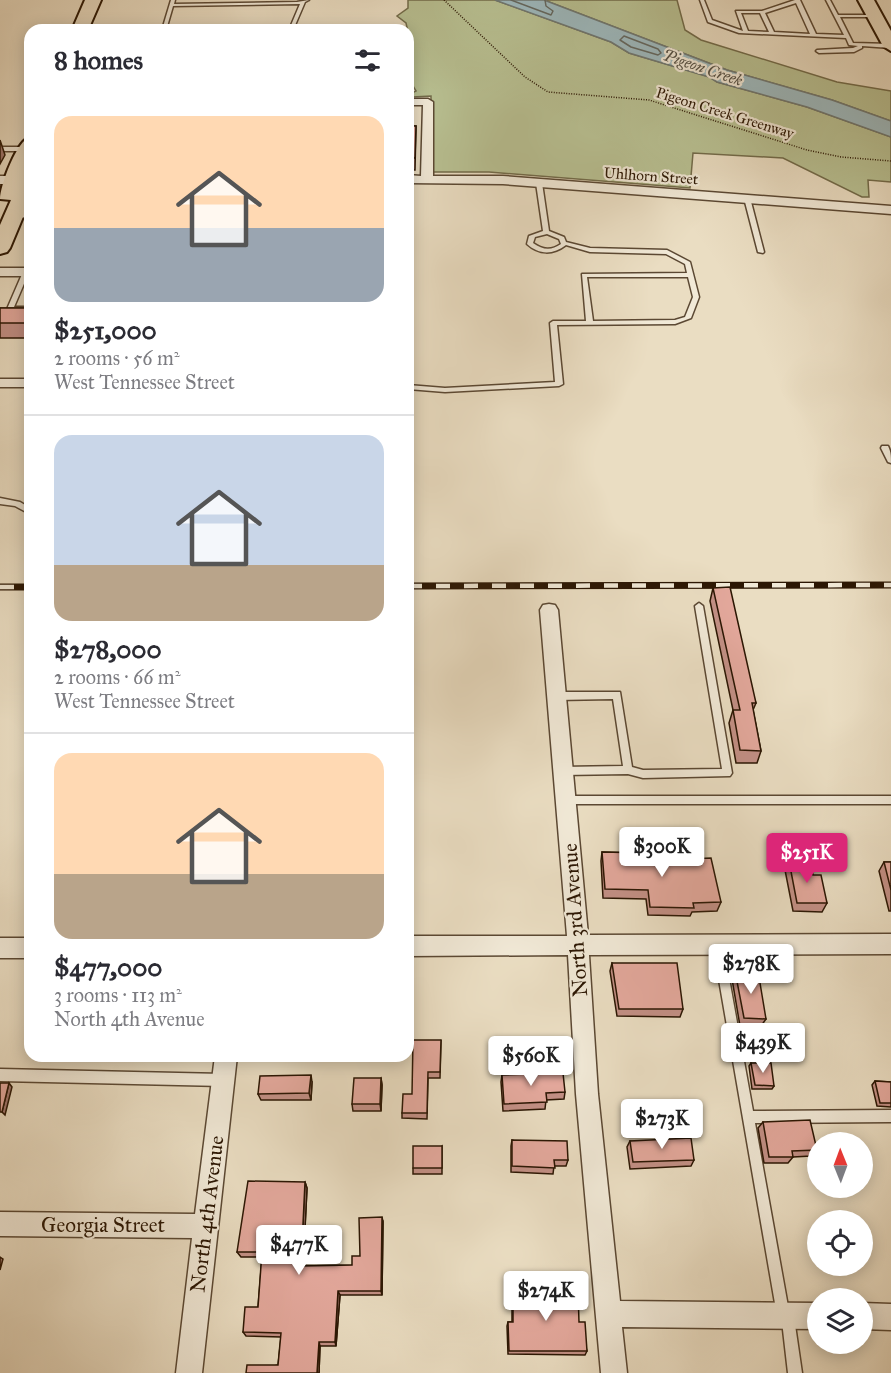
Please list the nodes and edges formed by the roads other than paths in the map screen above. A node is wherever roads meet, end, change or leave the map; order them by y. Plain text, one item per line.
1 (93, 0) edge
2 (108, 0) edge
3 (702, 0) edge
4 (828, 0) edge
5 (867, 0) edge
6 (305, 1) edge
7 (798, 1) edge
8 (172, 2) edge
9 (762, 12) junction
10 (836, 16) junction
11 (875, 16) junction
12 (83, 24) edge
13 (98, 24) edge
14 (165, 24) edge
15 (294, 24) edge
16 (746, 32) junction
17 (772, 34) junction
18 (814, 36) junction
19 (848, 37) junction
20 (861, 46) junction
21 (891, 46) edge
22 (819, 51) dead end
23 (414, 102) edge
24 (24, 146) edge
25 (0, 149) edge
26 (414, 179) edge
27 (427, 179) junction
28 (21, 180) edge
29 (539, 183) junction
30 (747, 198) junction
31 (891, 210) edge
32 (15, 214) edge
33 (546, 232) junction
34 (564, 243) junction
35 (0, 248) edge
36 (761, 252) dead end
37 (0, 272) edge
38 (24, 272) edge
39 (691, 274) junction
40 (24, 280) edge
41 (24, 309) edge
42 (590, 323) junction
43 (0, 383) edge
44 (24, 383) edge
45 (414, 387) edge
46 (885, 448) dead end
47 (891, 460) edge
48 (0, 501) edge
49 (24, 508) edge
50 (699, 606) dead end
51 (549, 610) dead end
52 (555, 696) junction
53 (628, 770) junction
54 (562, 771) junction
55 (566, 800) junction
56 (891, 800) edge
57 (891, 944) edge
58 (578, 945) junction
59 (718, 945) junction
60 (414, 946) edge
61 (0, 948) edge
62 (24, 948) edge
63 (225, 1062) edge
64 (0, 1075) edge
65 (223, 1080) junction
66 (891, 1116) edge
67 (750, 1117) junction
68 (0, 1224) edge
69 (206, 1226) junction
70 (610, 1314) junction
71 (785, 1316) junction
72 (807, 1316) edge
73 (873, 1316) edge
74 (891, 1317) edge
75 (189, 1373) edge
76 (614, 1373) edge
77 (795, 1373) edge

1 - 12 main road
2 - 13 main road
3 - 16 lane
4 - 10 lane
5 - 11 main road
6 - 8 lane
6 - 15 lane
7 - 9 lane
7 - 18 lane
8 - 14 lane
9 - 16 lane
9 - 17 lane
10 - 11 lane
10 - 19 lane
11 - 21 main road
16 - 17 lane
17 - 18 lane
18 - 19 lane
19 - 20 lane
20 - 21 lane
20 - 22 lane
23 - 27 street
24 - 25 lane
26 - 27 street, Uhlhorn Street
27 - 29 street, Uhlhorn Street
28 - 32 main road
29 - 30 street, Uhlhorn Street
29 - 33 lane
30 - 31 street, Uhlhorn Street
30 - 36 lane
32 - 35 main road
33 - 34 lane
33 - 34 lane
34 - 39 lane
37 - 38 street
39 - 42 lane
39 - 42 lane
40 - 41 lane
42 - 45 lane
43 - 44 street
46 - 47 lane
48 - 49 lane
50 - 53 lane
51 - 52 street, North 3rd Avenue
52 - 53 lane
52 - 54 street, North 3rd Avenue
53 - 54 lane
54 - 55 street, North 3rd Avenue
55 - 56 lane
55 - 58 street, North 3rd Avenue
57 - 59 street
58 - 59 street
58 - 60 street
58 - 70 street, North 3rd Avenue
59 - 67 lane
61 - 62 street
63 - 65 street, North 4th Avenue
64 - 65 lane
65 - 69 street, North 4th Avenue
66 - 67 lane
67 - 71 lane
68 - 69 street, Georgia Street
69 - 75 street, North 4th Avenue
70 - 71 street
70 - 76 street, North 3rd Avenue
71 - 72 street
71 - 77 lane
73 - 74 street

